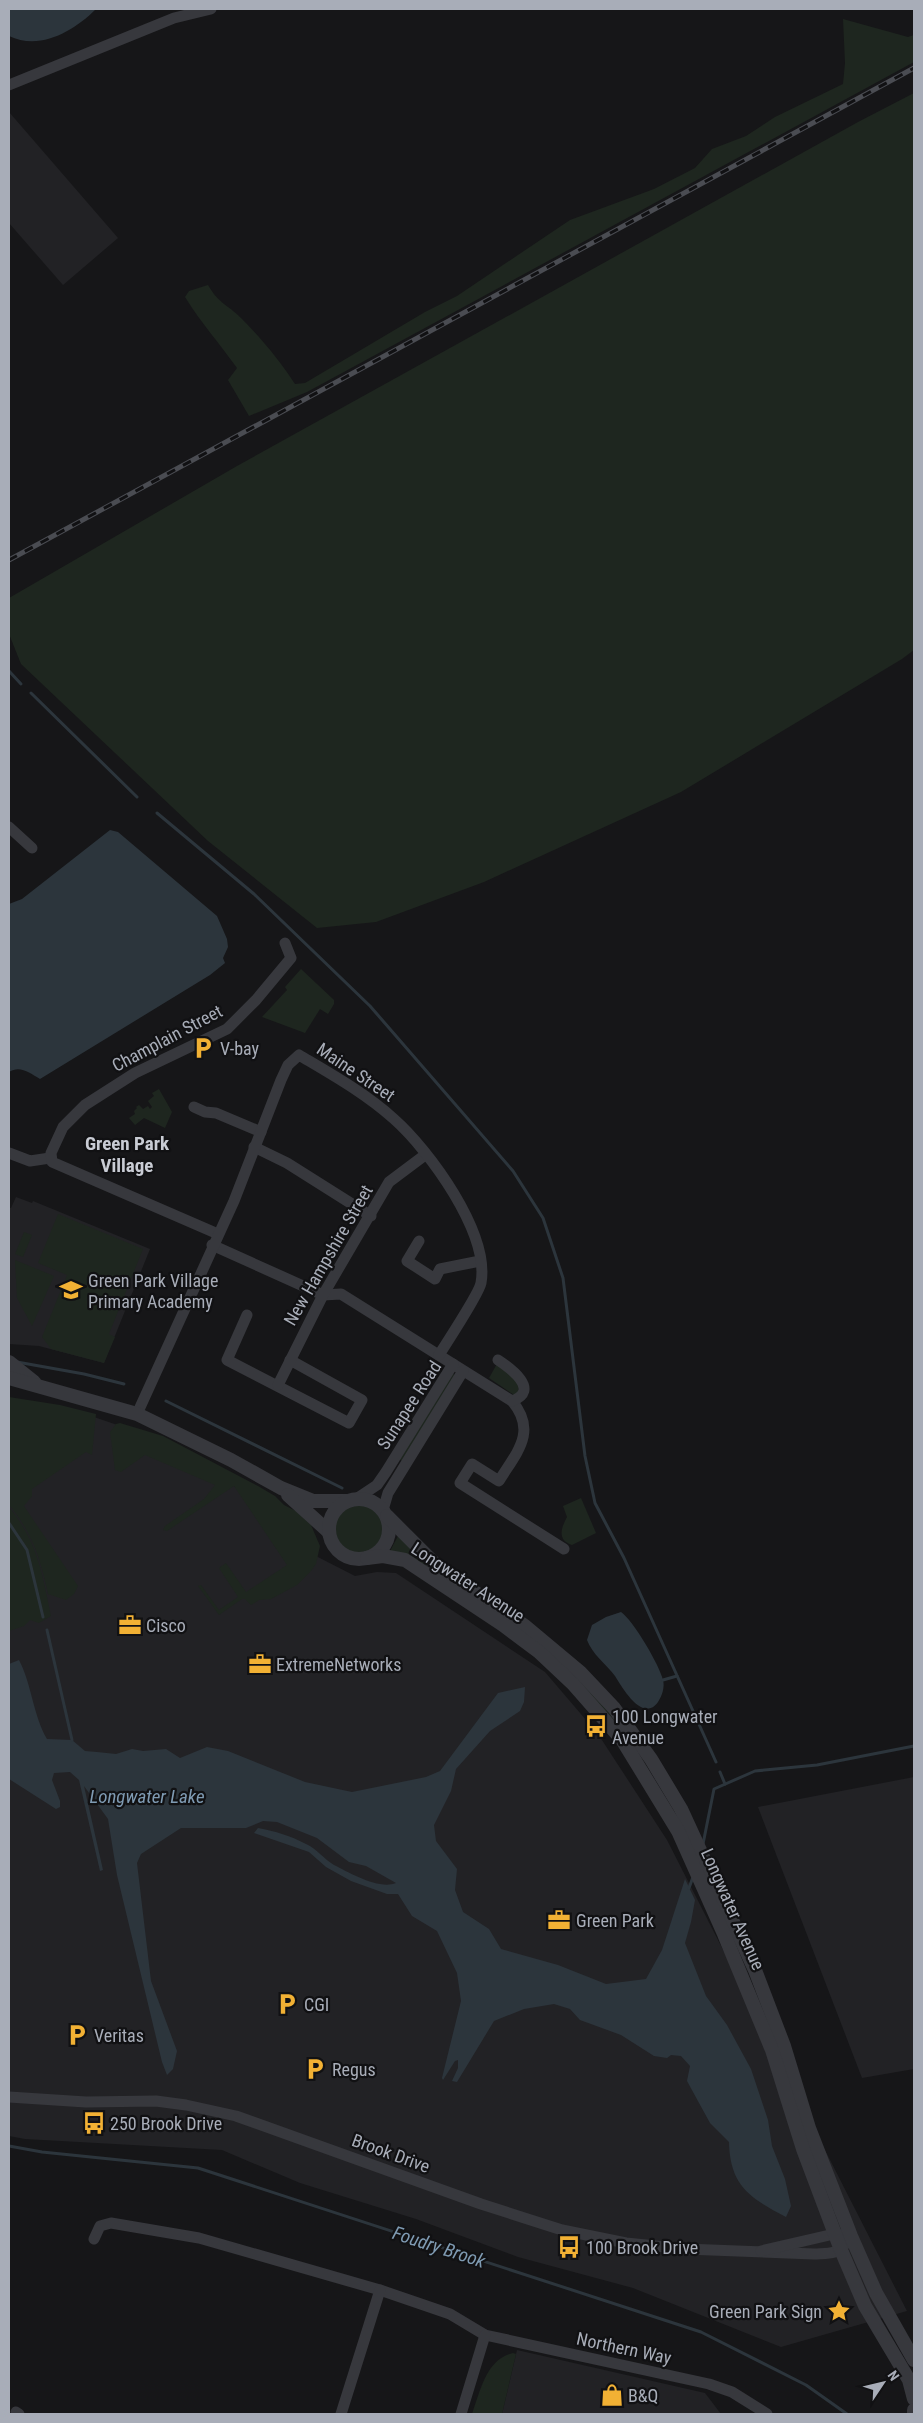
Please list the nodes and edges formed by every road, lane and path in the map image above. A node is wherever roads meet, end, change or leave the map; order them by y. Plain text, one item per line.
1 (211, 9) edge
2 (9, 85) edge
3 (9, 827) edge
4 (32, 848) dead end
5 (285, 943) dead end
6 (194, 1107) dead end
7 (261, 1132) junction
8 (254, 1147) junction
9 (9, 1153) edge
10 (426, 1154) junction
11 (50, 1158) junction
12 (371, 1216) junction
13 (218, 1234) junction
14 (419, 1241) dead end
15 (212, 1246) junction
16 (480, 1261) junction
17 (323, 1295) junction
18 (246, 1315) dead end
19 (439, 1355) junction
20 (290, 1360) junction
21 (498, 1360) dead end
22 (9, 1362) edge
23 (458, 1367) junction
24 (9, 1378) edge
25 (278, 1385) junction
26 (39, 1386) junction
27 (512, 1401) junction
28 (137, 1414) junction
29 (281, 1488) junction
30 (352, 1500) junction
31 (385, 1513) junction
32 (329, 1532) junction
33 (564, 1549) dead end
34 (367, 1558) junction
35 (9, 2097) edge
36 (834, 2234) junction
37 (851, 2236) junction
38 (94, 2239) dead end
39 (761, 2250) junction
40 (841, 2250) junction
41 (380, 2290) junction
42 (485, 2335) junction
43 (914, 2360) edge
44 (914, 2399) edge
45 (752, 2403) junction
46 (914, 2410) edge
47 (341, 2414) edge
48 (461, 2414) edge
49 (761, 2414) edge
50 (767, 2414) edge
51 (914, 2414) edge

1 - 2 street
3 - 4 street
5 - 11 street, Champlain Street
6 - 7 street
7 - 8 street, Maine Street
7 - 10 street, Maine Street
8 - 12 street
8 - 13 street, Maine Street
9 - 11 street
10 - 12 street, New Hampshire Street
10 - 16 street, Maine Street
11 - 13 street
12 - 17 street, New Hampshire Street
13 - 15 street, Maine Street
14 - 16 street
15 - 17 street
15 - 28 street, Maine Street
16 - 19 street, Maine Street
17 - 19 street
17 - 20 street, New Hampshire Street
18 - 25 street
19 - 23 street
20 - 25 street, New Hampshire Street
20 - 25 street
21 - 27 street
22 - 26 street
23 - 27 street
23 - 30 street, Sunapee Road
23 - 31 street, Sunapee Road
24 - 26 street
26 - 28 street
27 - 33 street
28 - 29 street
29 - 30 street
29 - 32 street
30 - 31 street
30 - 32 street
31 - 34 street
31 - 37 street, Longwater Avenue
32 - 34 street
34 - 36 street, Longwater Avenue
35 - 39 street, Brook Drive
36 - 37 street, Brook Drive
36 - 39 street, Brook Drive
36 - 40 street, Longwater Avenue
37 - 40 street
37 - 43 street, Longwater Avenue
38 - 41 street, Northern Way
39 - 40 street, Brook Drive
40 - 44 street, Longwater Avenue
41 - 42 street, Northern Way
41 - 47 street
42 - 45 street, Northern Way
42 - 48 street
45 - 49 street, Northern Way
45 - 50 street, Northern Way
46 - 51 street

